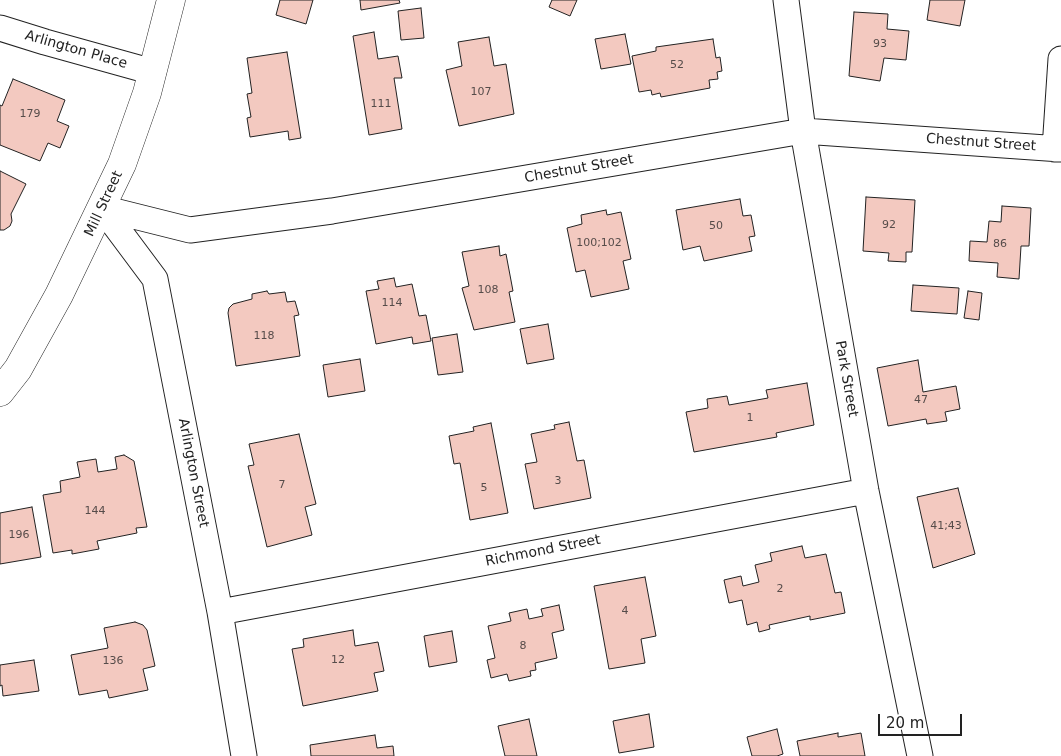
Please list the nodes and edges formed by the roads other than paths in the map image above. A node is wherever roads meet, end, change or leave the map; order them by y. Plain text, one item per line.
1 (171, 0) edge
2 (786, 0) edge
3 (0, 28) edge
4 (1061, 59) edge
5 (153, 72) junction
6 (803, 131) junction
7 (1058, 149) edge
8 (102, 208) junction
9 (0, 392) edge
10 (866, 491) junction
11 (220, 612) junction
12 (244, 756) edge
13 (920, 756) edge

1 - 5 main road, Mill Street
2 - 6 street, Park Street
3 - 5 street, Arlington Place
4 - 7 street
5 - 8 main road, Mill Street
6 - 7 street, Chestnut Street
6 - 8 street, Chestnut Street
6 - 10 street, Park Street
8 - 9 main road, Mill Street
8 - 11 street, Arlington Street
10 - 11 street, Richmond Street
10 - 13 street, Park Street
11 - 12 street, Arlington Street

